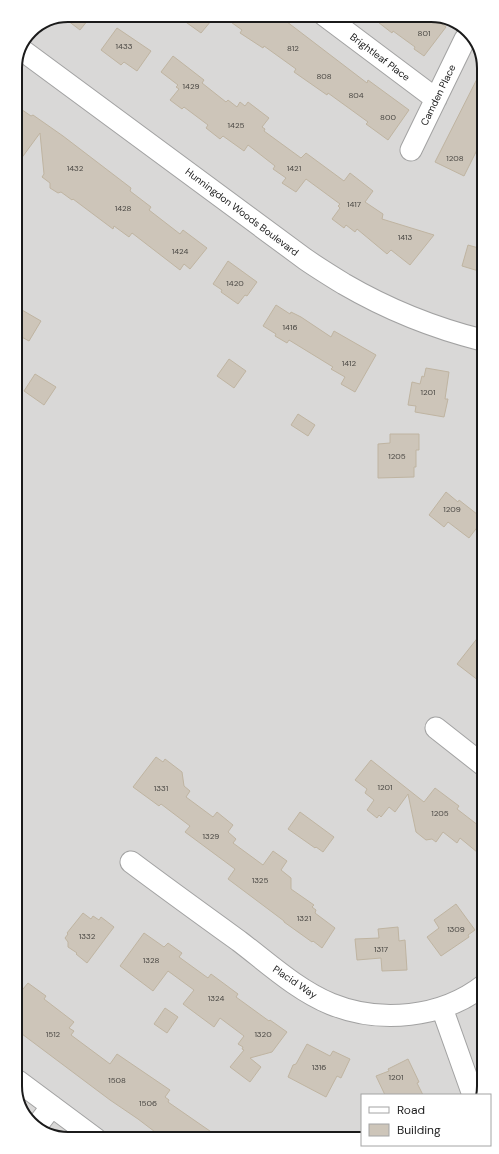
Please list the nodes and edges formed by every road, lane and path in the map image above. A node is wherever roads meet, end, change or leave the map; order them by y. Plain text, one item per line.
1 (333, 22) edge
2 (465, 39) dead end
3 (25, 52) edge
4 (436, 99) junction
5 (411, 150) dead end
6 (477, 339) edge
7 (436, 728) dead end
8 (477, 760) edge
9 (131, 862) dead end
10 (477, 989) edge
11 (442, 1008) junction
12 (22, 1084) edge
13 (474, 1094) edge
14 (52, 1106) junction
15 (39, 1122) edge
16 (87, 1132) edge

1 - 4 street, Brightleaf Place
2 - 4 street, Camden Place
3 - 6 street, Hunningdon Woods Boulevard
4 - 5 street, Camden Place
7 - 8 street
9 - 11 street, Placid Way
10 - 11 street, Placid Way
11 - 13 street
12 - 14 street
14 - 15 street
14 - 16 street

